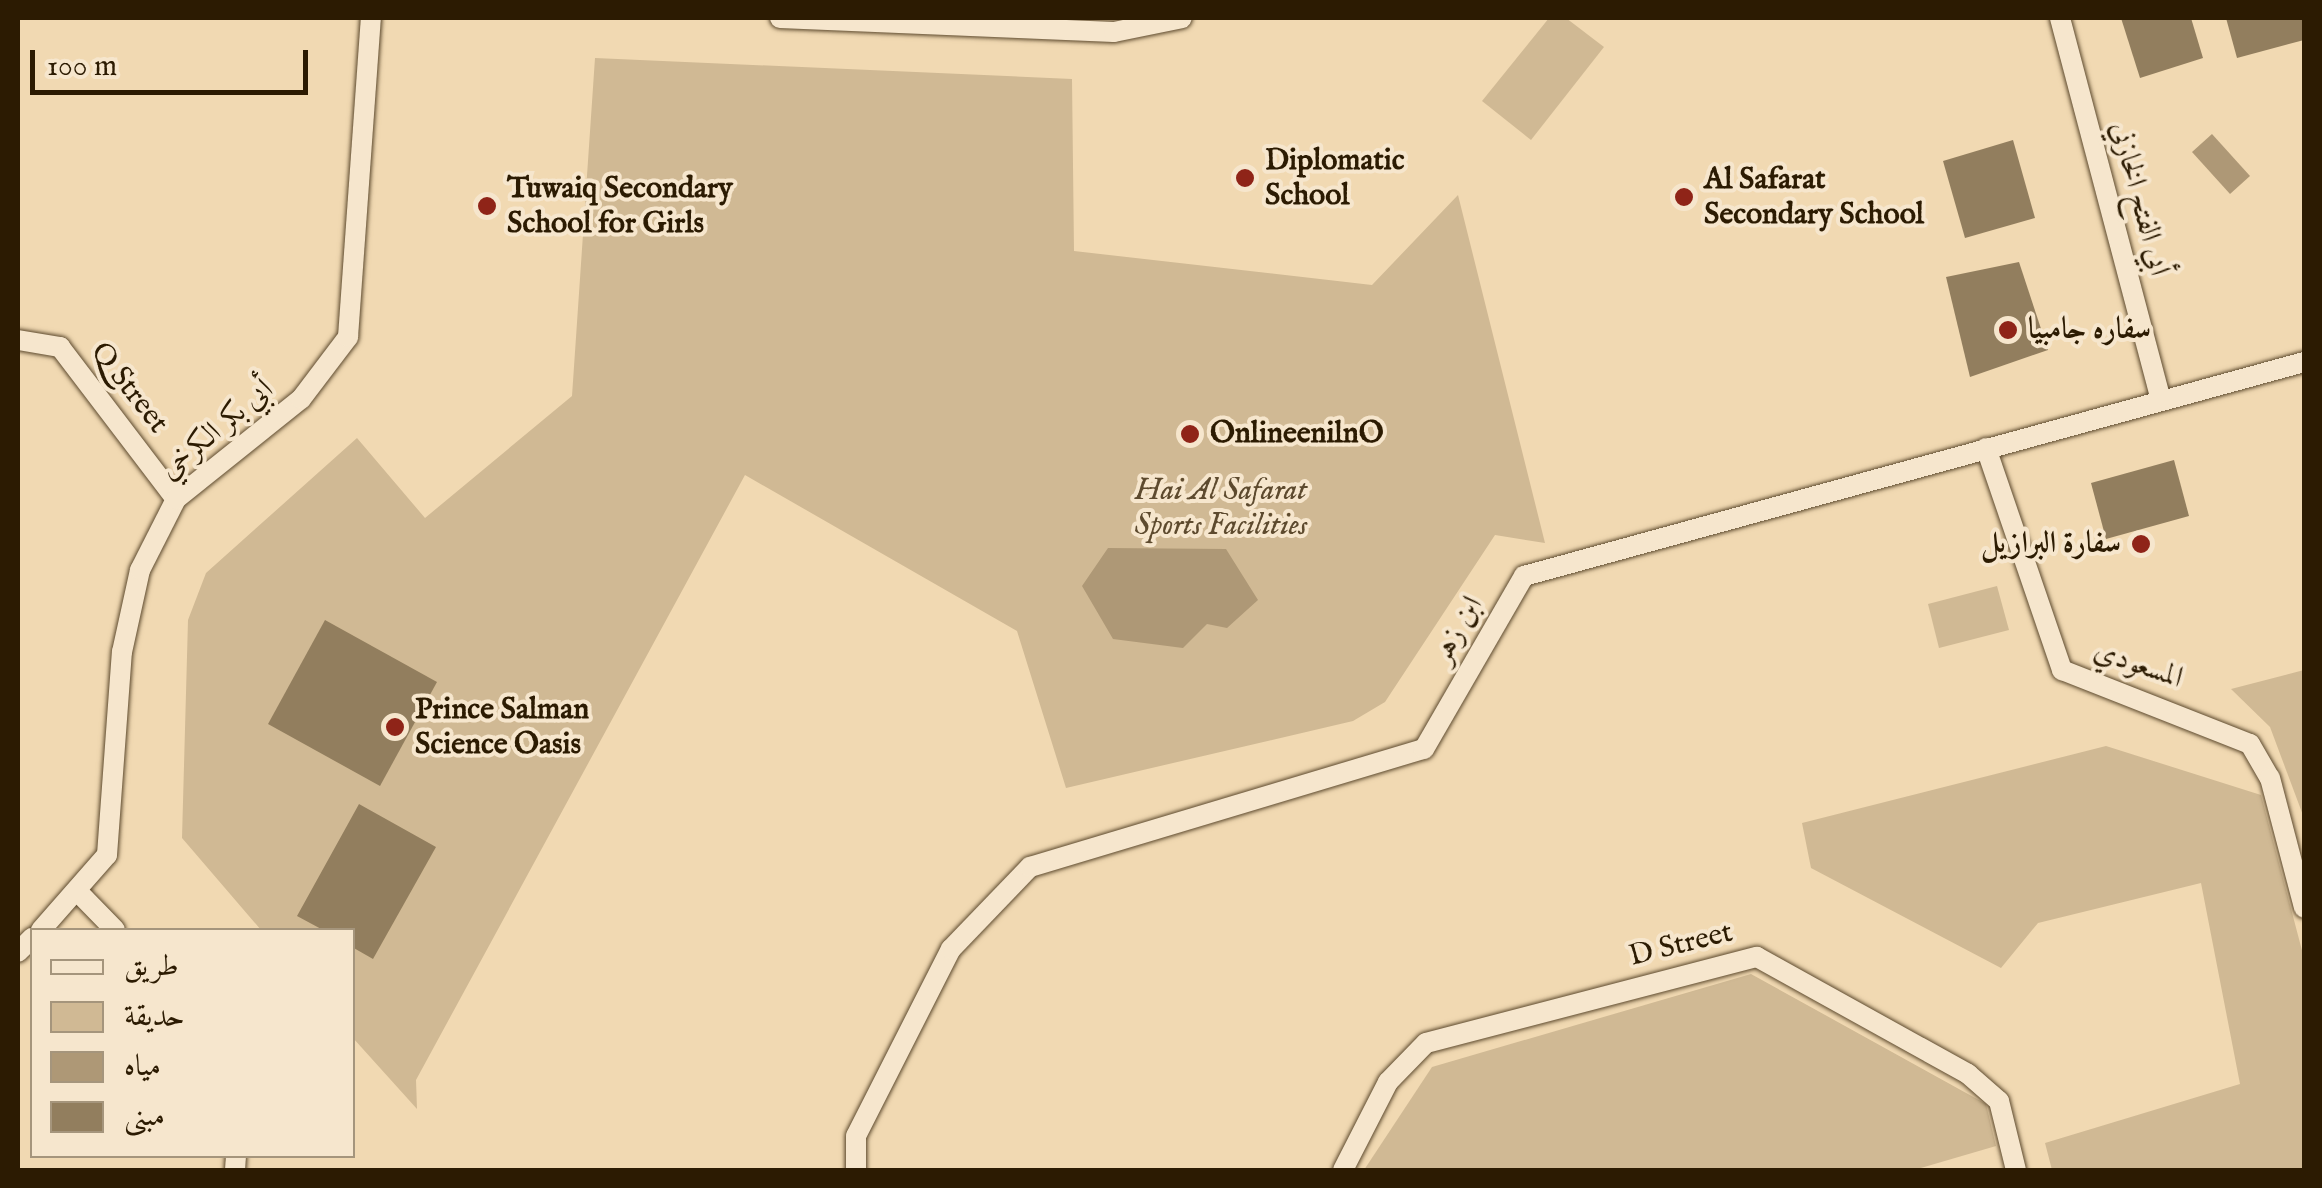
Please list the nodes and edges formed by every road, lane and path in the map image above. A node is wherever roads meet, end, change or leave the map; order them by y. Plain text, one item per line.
1 (371, 18) edge
2 (780, 18) edge
3 (1182, 18) edge
4 (2060, 18) edge
5 (18, 340) edge
6 (2304, 362) edge
7 (2160, 396) junction
8 (1986, 448) junction
9 (176, 499) junction
10 (80, 894) junction
11 (2304, 908) edge
12 (42, 928) edge
13 (112, 928) edge
14 (856, 1170) edge
15 (1342, 1170) edge
16 (2016, 1170) edge

1 - 9 street, أبي بكر الكرخي
2 - 3 street
4 - 7 street, أبي الفتح الخازني
5 - 9 street, Q Street
6 - 7 street, ابن زهر
7 - 8 street, ابن زهر
8 - 11 street, المسعودي
8 - 14 street, ابن زهر
9 - 10 street, أبي بكر الكرخي
10 - 12 street, أبي بكر الكرخي
10 - 13 street
15 - 16 street, D Street

